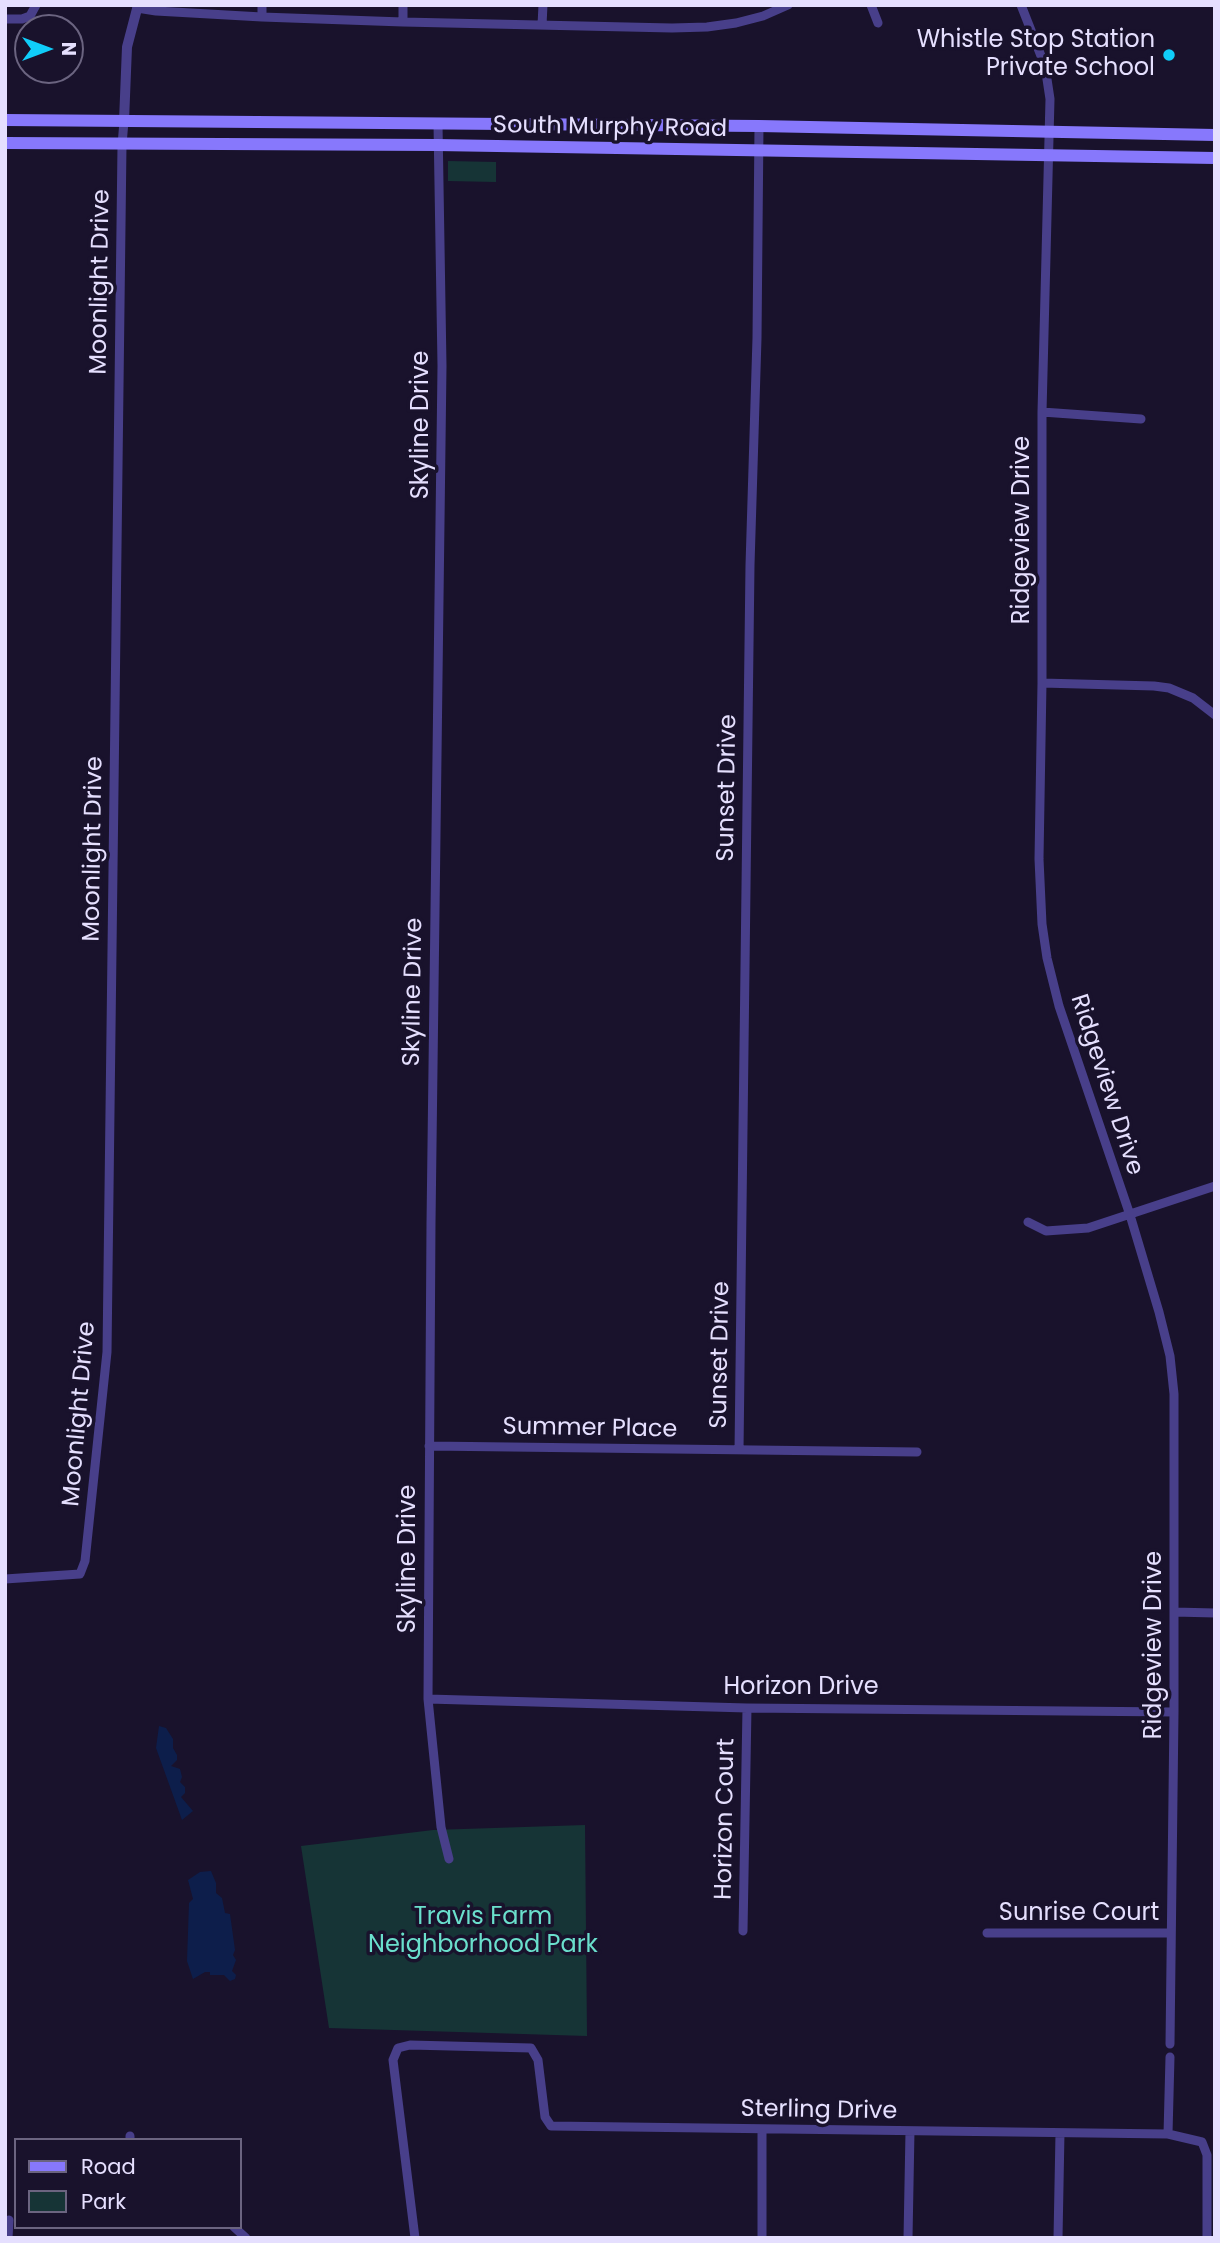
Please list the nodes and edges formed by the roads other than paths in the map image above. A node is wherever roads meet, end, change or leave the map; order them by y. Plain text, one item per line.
1 (36, 5) edge
2 (262, 5) edge
3 (403, 5) edge
4 (543, 5) edge
5 (788, 5) edge
6 (872, 5) edge
7 (1021, 5) edge
8 (137, 6) edge
9 (262, 17) junction
10 (5, 19) edge
11 (403, 22) junction
12 (877, 23) dead end
13 (542, 25) junction
14 (5, 120) edge
15 (124, 121) junction
16 (438, 124) junction
17 (759, 126) junction
18 (1049, 132) junction
19 (1215, 135) edge
20 (5, 144) edge
21 (122, 145) junction
22 (438, 145) junction
23 (758, 152) junction
24 (1049, 155) junction
25 (1215, 158) edge
26 (1042, 412) junction
27 (1141, 419) dead end
28 (1042, 683) junction
29 (1215, 715) edge
30 (1215, 1186) edge
31 (1129, 1215) junction
32 (1028, 1222) dead end
33 (429, 1446) junction
34 (739, 1450) junction
35 (917, 1452) dead end
36 (5, 1579) edge
37 (1174, 1612) junction
38 (1215, 1613) edge
39 (428, 1699) junction
40 (747, 1708) junction
41 (1174, 1712) junction
42 (449, 1858) dead end
43 (743, 1931) dead end
44 (987, 1933) dead end
45 (1171, 1933) junction
46 (1170, 2044) dead end
47 (1170, 2057) dead end
48 (762, 2130) junction
49 (910, 2132) junction
50 (1060, 2133) junction
51 (1168, 2134) junction
52 (10, 2220) edge
53 (8, 2238) edge
54 (415, 2238) edge
55 (762, 2238) edge
56 (908, 2238) edge
57 (1058, 2238) edge
58 (1207, 2238) edge

1 - 10 street
2 - 9 street
3 - 11 street
4 - 13 street
5 - 13 street
6 - 12 street
7 - 18 street, Ridgeview Drive
8 - 9 street
8 - 15 street
9 - 11 street
11 - 13 street
14 - 15 main road, South Murphy Road
15 - 16 main road, South Murphy Road
15 - 21 street, Moonlight Drive
16 - 17 main road, South Murphy Road
16 - 22 street, Skyline Drive
17 - 18 main road, South Murphy Road
17 - 23 street, Sunset Drive
18 - 19 main road, South Murphy Road
18 - 24 street, Ridgeview Drive
20 - 21 main road, South Murphy Road
21 - 22 main road, South Murphy Road
21 - 36 street, Moonlight Drive
22 - 23 main road, South Murphy Road
22 - 33 street, Skyline Drive
23 - 24 main road, South Murphy Road
23 - 34 street, Sunset Drive
24 - 25 main road, South Murphy Road
24 - 26 street, Ridgeview Drive
26 - 27 street
26 - 28 street, Ridgeview Drive
28 - 29 street
28 - 31 street, Ridgeview Drive
30 - 31 street
31 - 32 street
31 - 37 street, Ridgeview Drive
33 - 34 street, Summer Place
33 - 39 street, Skyline Drive
34 - 35 street, Summer Place
37 - 38 street
37 - 41 street, Ridgeview Drive
39 - 40 street, Horizon Drive
39 - 42 street, Skyline Drive
40 - 41 street, Horizon Drive
40 - 43 street, Horizon Court
41 - 45 street, Ridgeview Drive
44 - 45 street, Sunrise Court
45 - 46 street, Ridgeview Drive
47 - 51 street
48 - 49 street, Sterling Drive
48 - 54 street, Sterling Drive
48 - 55 street
49 - 50 street, Sterling Drive
49 - 56 street
50 - 51 street, Sterling Drive
50 - 57 street
51 - 58 street, Sterling Drive
52 - 53 street

